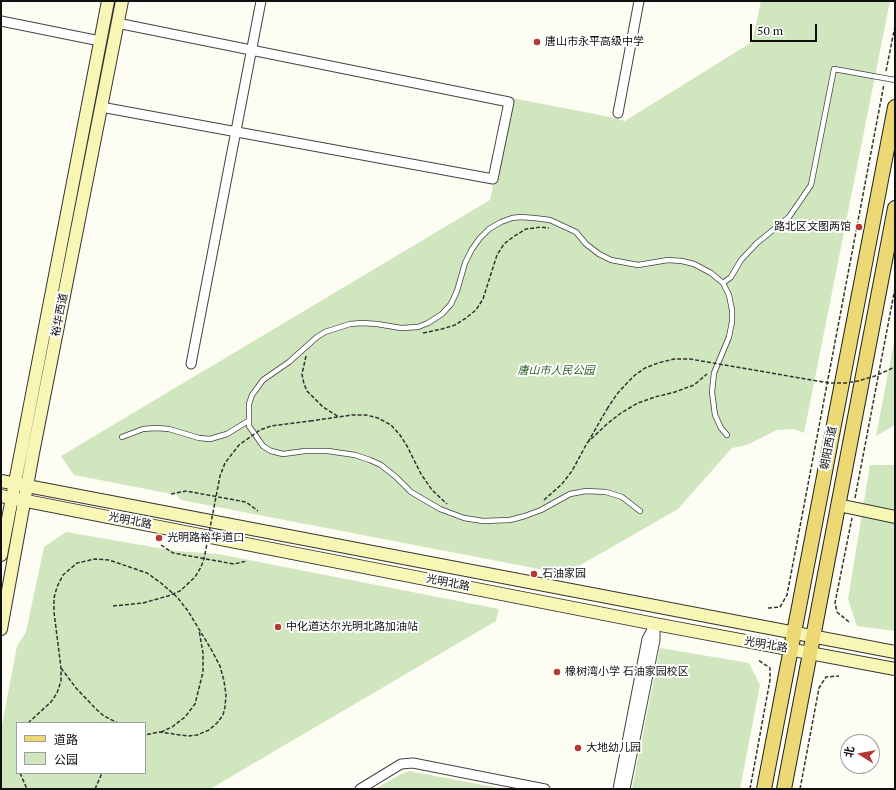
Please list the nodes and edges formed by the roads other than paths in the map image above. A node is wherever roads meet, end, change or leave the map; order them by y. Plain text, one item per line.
1 (108, 1) edge
2 (122, 1) edge
3 (261, 1) edge
4 (639, 1) edge
5 (1, 21) edge
6 (118, 23) junction
7 (100, 41) junction
8 (252, 50) junction
9 (895, 80) edge
10 (101, 107) junction
11 (895, 107) edge
12 (618, 113) dead end
13 (236, 132) junction
14 (895, 208) edge
15 (723, 283) junction
16 (191, 364) dead end
17 (248, 421) junction
18 (727, 435) dead end
19 (122, 438) dead end
20 (1, 481) edge
21 (14, 484) junction
22 (27, 486) junction
23 (6, 498) edge
24 (24, 501) junction
25 (838, 505) junction
26 (640, 511) dead end
27 (895, 517) edge
28 (1, 555) edge
29 (655, 624) junction
30 (1, 629) edge
31 (793, 632) junction
32 (813, 636) junction
33 (790, 649) junction
34 (895, 652) edge
35 (810, 653) junction
36 (895, 669) edge
37 (360, 789) edge
38 (545, 789) edge
39 (618, 789) edge
40 (625, 789) edge
41 (764, 789) edge
42 (784, 789) edge

1 - 7 main road, 裕华西道
2 - 6 main road, 裕华西道
3 - 8 street
4 - 12 street
5 - 7 street
6 - 8 street
6 - 10 main road, 裕华西道
7 - 21 main road, 裕华西道
8 - 13 street
8 - 13 street
9 - 15 lane
10 - 13 street
10 - 22 main road, 裕华西道
11 - 31 main road, 朝阳西道
13 - 16 street
14 - 25 main road, 朝阳西道
15 - 17 lane
15 - 18 lane
17 - 19 lane
17 - 26 lane
20 - 21 main road, 光明北路
21 - 22 main road, 光明北路
21 - 23 main road, 裕华西道
22 - 24 main road, 裕华西道
22 - 31 main road, 光明北路
23 - 24 main road, 光明北路
23 - 28 main road, 裕华西道
24 - 29 main road, 光明北路
24 - 30 main road, 裕华西道
25 - 27 main road
25 - 32 main road, 朝阳西道
29 - 33 main road, 光明北路
29 - 39 street
29 - 40 street
31 - 32 main road, 光明北路
31 - 33 main road, 朝阳西道
32 - 34 main road, 光明北路
32 - 35 main road, 朝阳西道
33 - 35 main road, 光明北路
33 - 41 main road, 朝阳西道
35 - 36 main road, 光明北路
35 - 42 main road, 朝阳西道
37 - 38 street

